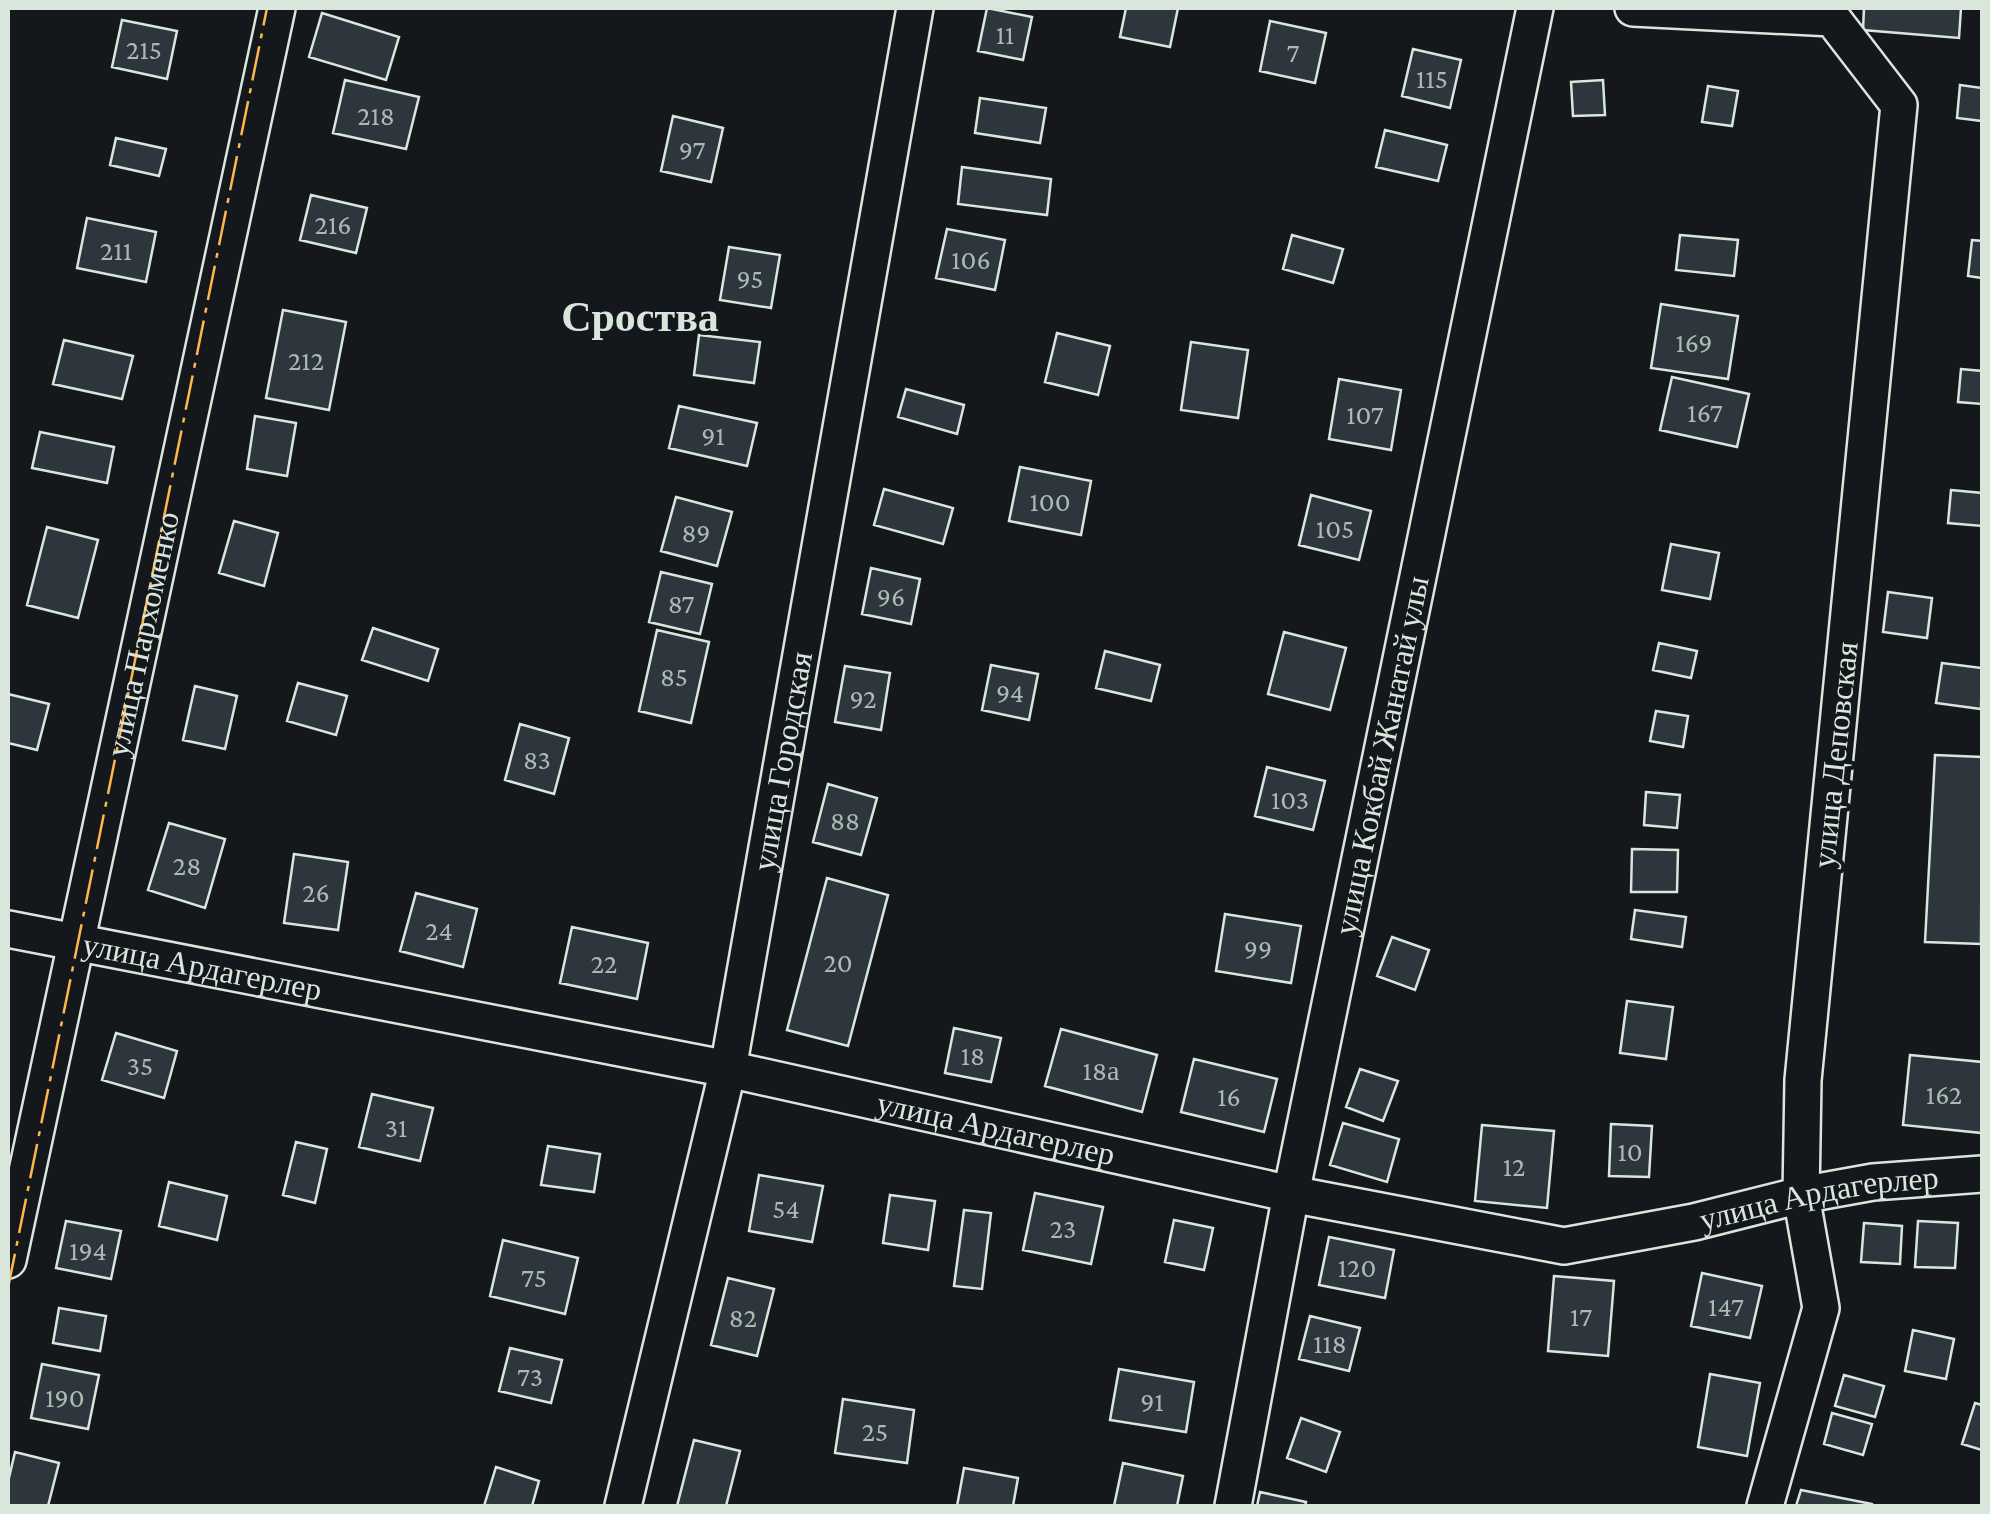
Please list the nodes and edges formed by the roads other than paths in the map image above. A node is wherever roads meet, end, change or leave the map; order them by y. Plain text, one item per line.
1 (276, 8) edge
2 (915, 8) edge
3 (1535, 8) edge
4 (1633, 8) edge
5 (8, 929) edge
6 (74, 942) junction
7 (728, 1069) junction
8 (1982, 1174) edge
9 (1291, 1194) junction
10 (1801, 1195) junction
11 (8, 1260) edge
12 (623, 1506) edge
13 (1233, 1506) edge
14 (1765, 1506) edge

1 - 6 street, улица Пархоменко
2 - 7 street, улица Городская
3 - 9 street, улица Кокбай Жанатай улы
4 - 10 street, улица Деповская
5 - 6 street, улица Ардагерлер
6 - 7 street, улица Ардагерлер
6 - 11 street, улица Пархоменко
7 - 9 street, улица Ардагерлер
7 - 12 street, улица Городская
8 - 10 street, улица Ардагерлер
9 - 10 street, улица Ардагерлер
9 - 13 street, улица Кокбай Жанатай улы
10 - 14 street, улица Деповская

